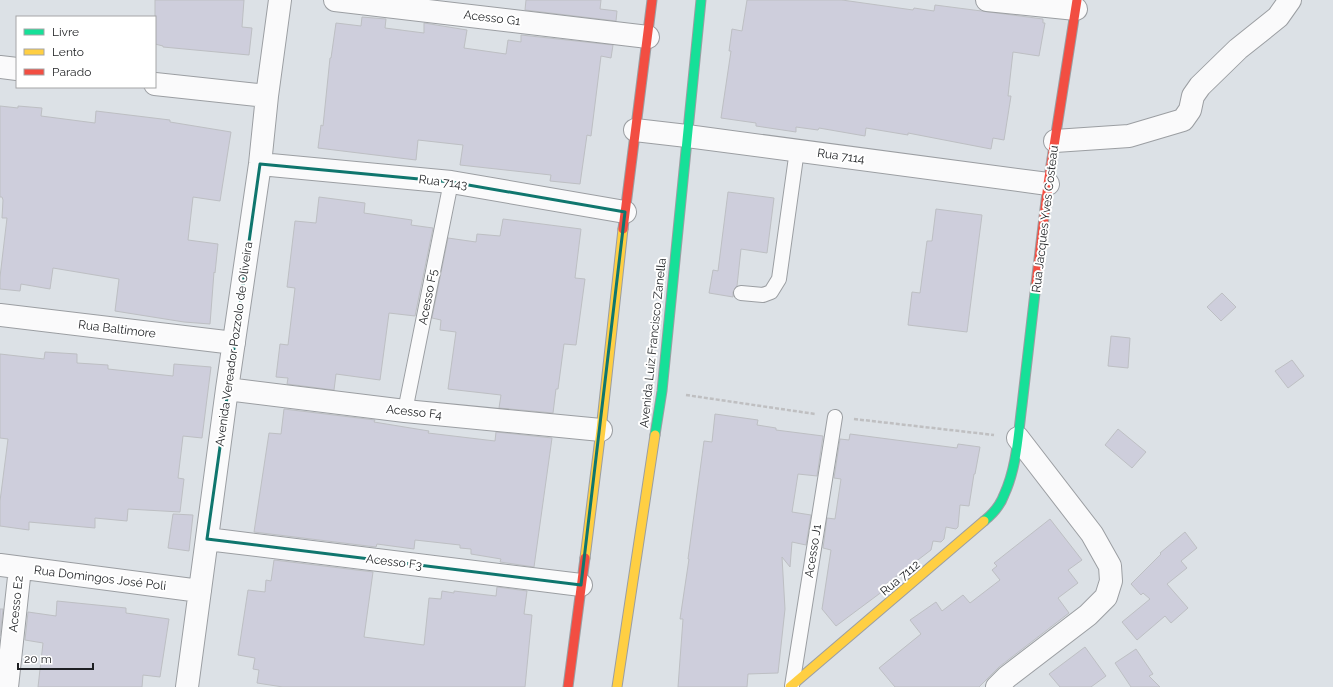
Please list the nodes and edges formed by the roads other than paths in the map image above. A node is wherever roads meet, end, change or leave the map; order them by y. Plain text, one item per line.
1 (280, 0) edge
2 (335, 0) edge
3 (652, 0) edge
4 (701, 0) edge
5 (987, 0) edge
6 (1290, 0) edge
7 (1076, 5) edge
8 (648, 36) junction
9 (0, 67) edge
10 (16, 69) edge
11 (156, 84) edge
12 (267, 96) junction
13 (635, 130) junction
14 (687, 136) junction
15 (1055, 141) junction
16 (797, 150) junction
17 (260, 164) junction
18 (451, 182) junction
19 (1048, 184) junction
20 (625, 212) junction
21 (741, 293) dead end
22 (0, 315) edge
23 (234, 343) junction
24 (227, 389) junction
25 (405, 411) junction
26 (834, 417) dead end
27 (601, 430) junction
28 (1018, 438) junction
29 (1011, 476) joint
30 (207, 538) junction
31 (10, 566) edge
32 (581, 585) junction
33 (200, 591) junction
34 (791, 686) edge
35 (7, 687) edge
36 (187, 687) edge
37 (568, 687) edge
38 (617, 687) edge
39 (998, 687) edge

1 - 12 street, Avenida Vereador Pozzolo de Oliveira
2 - 8 street, Acesso G1
3 - 8 street
4 - 14 street, Avenida Luiz Francisco Zanella
5 - 7 street
6 - 15 street
7 - 15 street, Rua Jacques Yves Costeau
8 - 13 street
9 - 10 street
11 - 12 street
12 - 17 street, Avenida Vereador Pozzolo de Oliveira
13 - 14 street, Rua 7114
13 - 20 street
14 - 16 street, Rua 7114
14 - 38 street, Avenida Luiz Francisco Zanella
15 - 19 street, Rua Jacques Yves Costeau
16 - 19 street, Rua 7114
16 - 21 lane
17 - 18 street, Rua 7143
17 - 23 street, Avenida Vereador Pozzolo de Oliveira
18 - 20 street, Rua 7143
18 - 25 lane, Acesso F5
19 - 28 street, Rua Jacques Yves Costeau
20 - 27 street
22 - 23 street, Rua Baltimore
23 - 24 street, Avenida Vereador Pozzolo de Oliveira
24 - 25 street, Acesso F4
24 - 30 street, Avenida Vereador Pozzolo de Oliveira
25 - 27 street, Acesso F4
26 - 34 lane, Acesso J1
27 - 32 street
28 - 29 street, Rua Jacques Yves Costeau
28 - 39 street
29 - 34 street, Rua 7112
30 - 32 street, Acesso F3
30 - 33 street, Avenida Vereador Pozzolo de Oliveira
31 - 33 street, Rua Domingos José Poli
31 - 35 street, Acesso E2
32 - 37 street
33 - 36 street, Avenida Vereador Pozzolo de Oliveira

